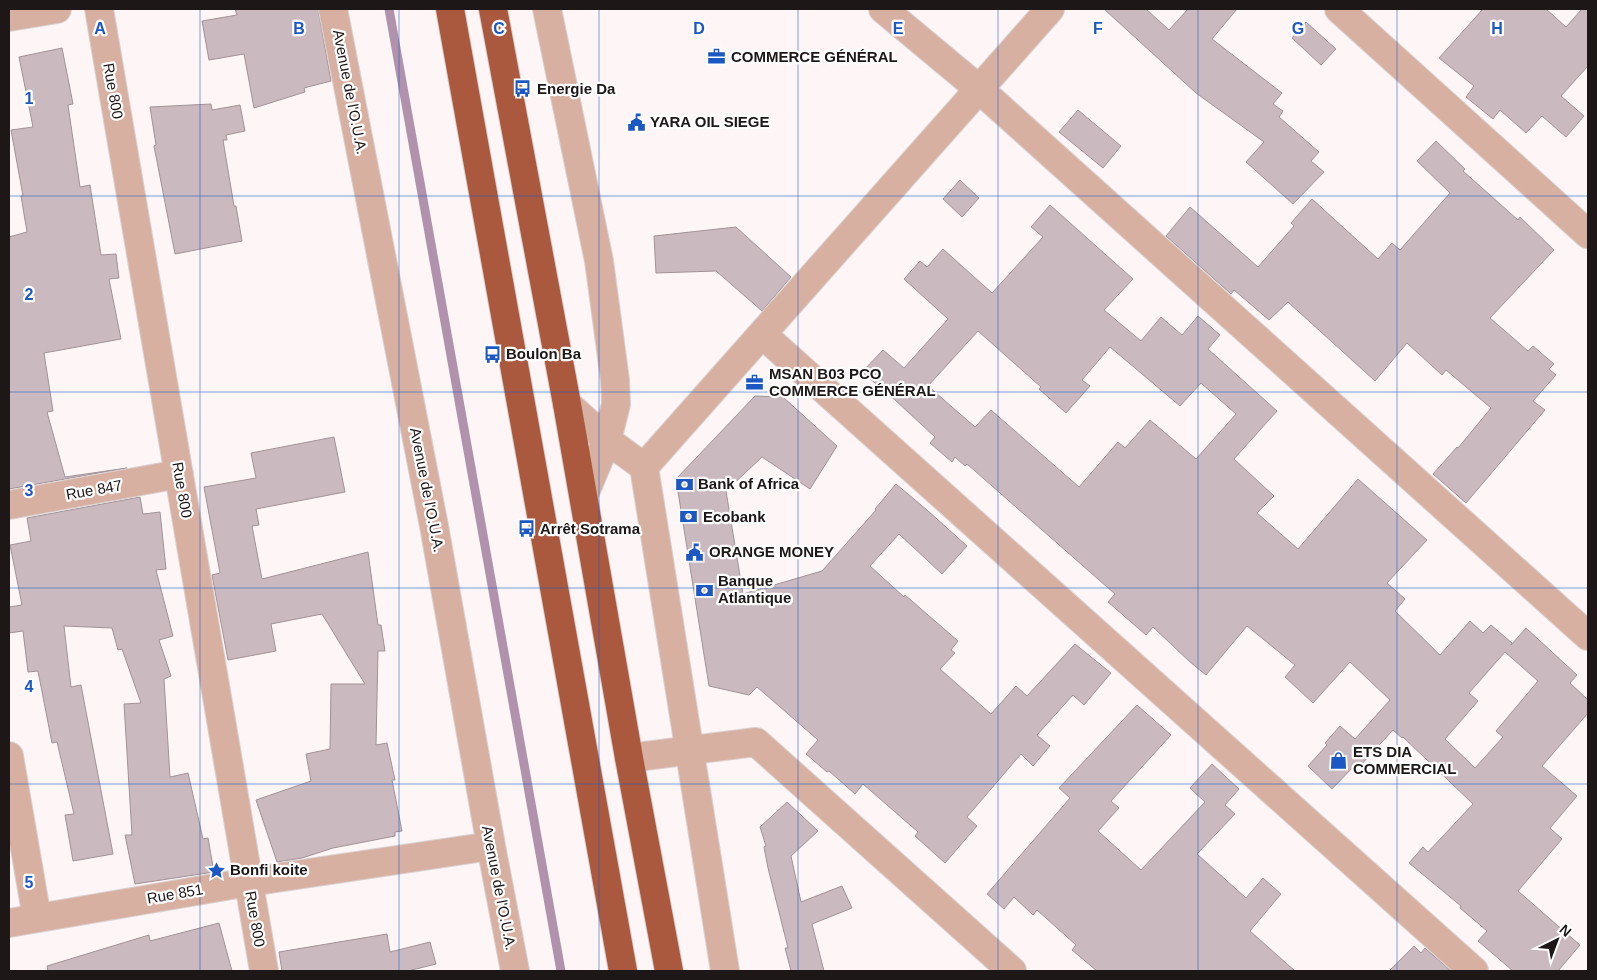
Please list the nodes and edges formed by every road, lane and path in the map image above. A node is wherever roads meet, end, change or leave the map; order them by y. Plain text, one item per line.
1 (56, 9) edge
2 (99, 9) edge
3 (334, 9) edge
4 (450, 9) edge
5 (493, 9) edge
6 (547, 9) edge
7 (883, 9) edge
8 (1050, 9) edge
9 (1339, 9) edge
10 (9, 17) edge
11 (979, 89) junction
12 (1588, 234) edge
13 (762, 334) junction
14 (567, 404) junction
15 (607, 440) junction
16 (644, 467) junction
17 (179, 474) junction
18 (584, 495) junction
19 (9, 506) edge
20 (1588, 636) edge
21 (689, 751) junction
22 (9, 756) edge
23 (630, 758) junction
24 (491, 846) junction
25 (249, 882) junction
26 (37, 918) junction
27 (9, 923) edge
28 (264, 971) edge
29 (515, 971) edge
30 (623, 971) edge
31 (669, 971) edge
32 (724, 971) edge
33 (1012, 971) edge
34 (1474, 971) edge

1 - 10 street
2 - 17 street, Rue 800
3 - 24 street, Avenue de l'O.U.A.
4 - 30 highway
5 - 14 highway
6 - 15 street
7 - 11 street
8 - 11 street
9 - 12 street
11 - 13 street
11 - 20 street
13 - 16 street
13 - 34 street
14 - 15 street
14 - 18 highway
15 - 16 street
15 - 18 street
16 - 21 street
17 - 19 street, Rue 847
17 - 25 street, Rue 800
18 - 23 highway
21 - 23 street
21 - 32 street
21 - 33 street
22 - 26 street
23 - 31 highway
24 - 25 street, Rue 851
24 - 29 street, Avenue de l'O.U.A.
25 - 26 street, Rue 851
25 - 28 street, Rue 800
26 - 27 street, Rue 851

